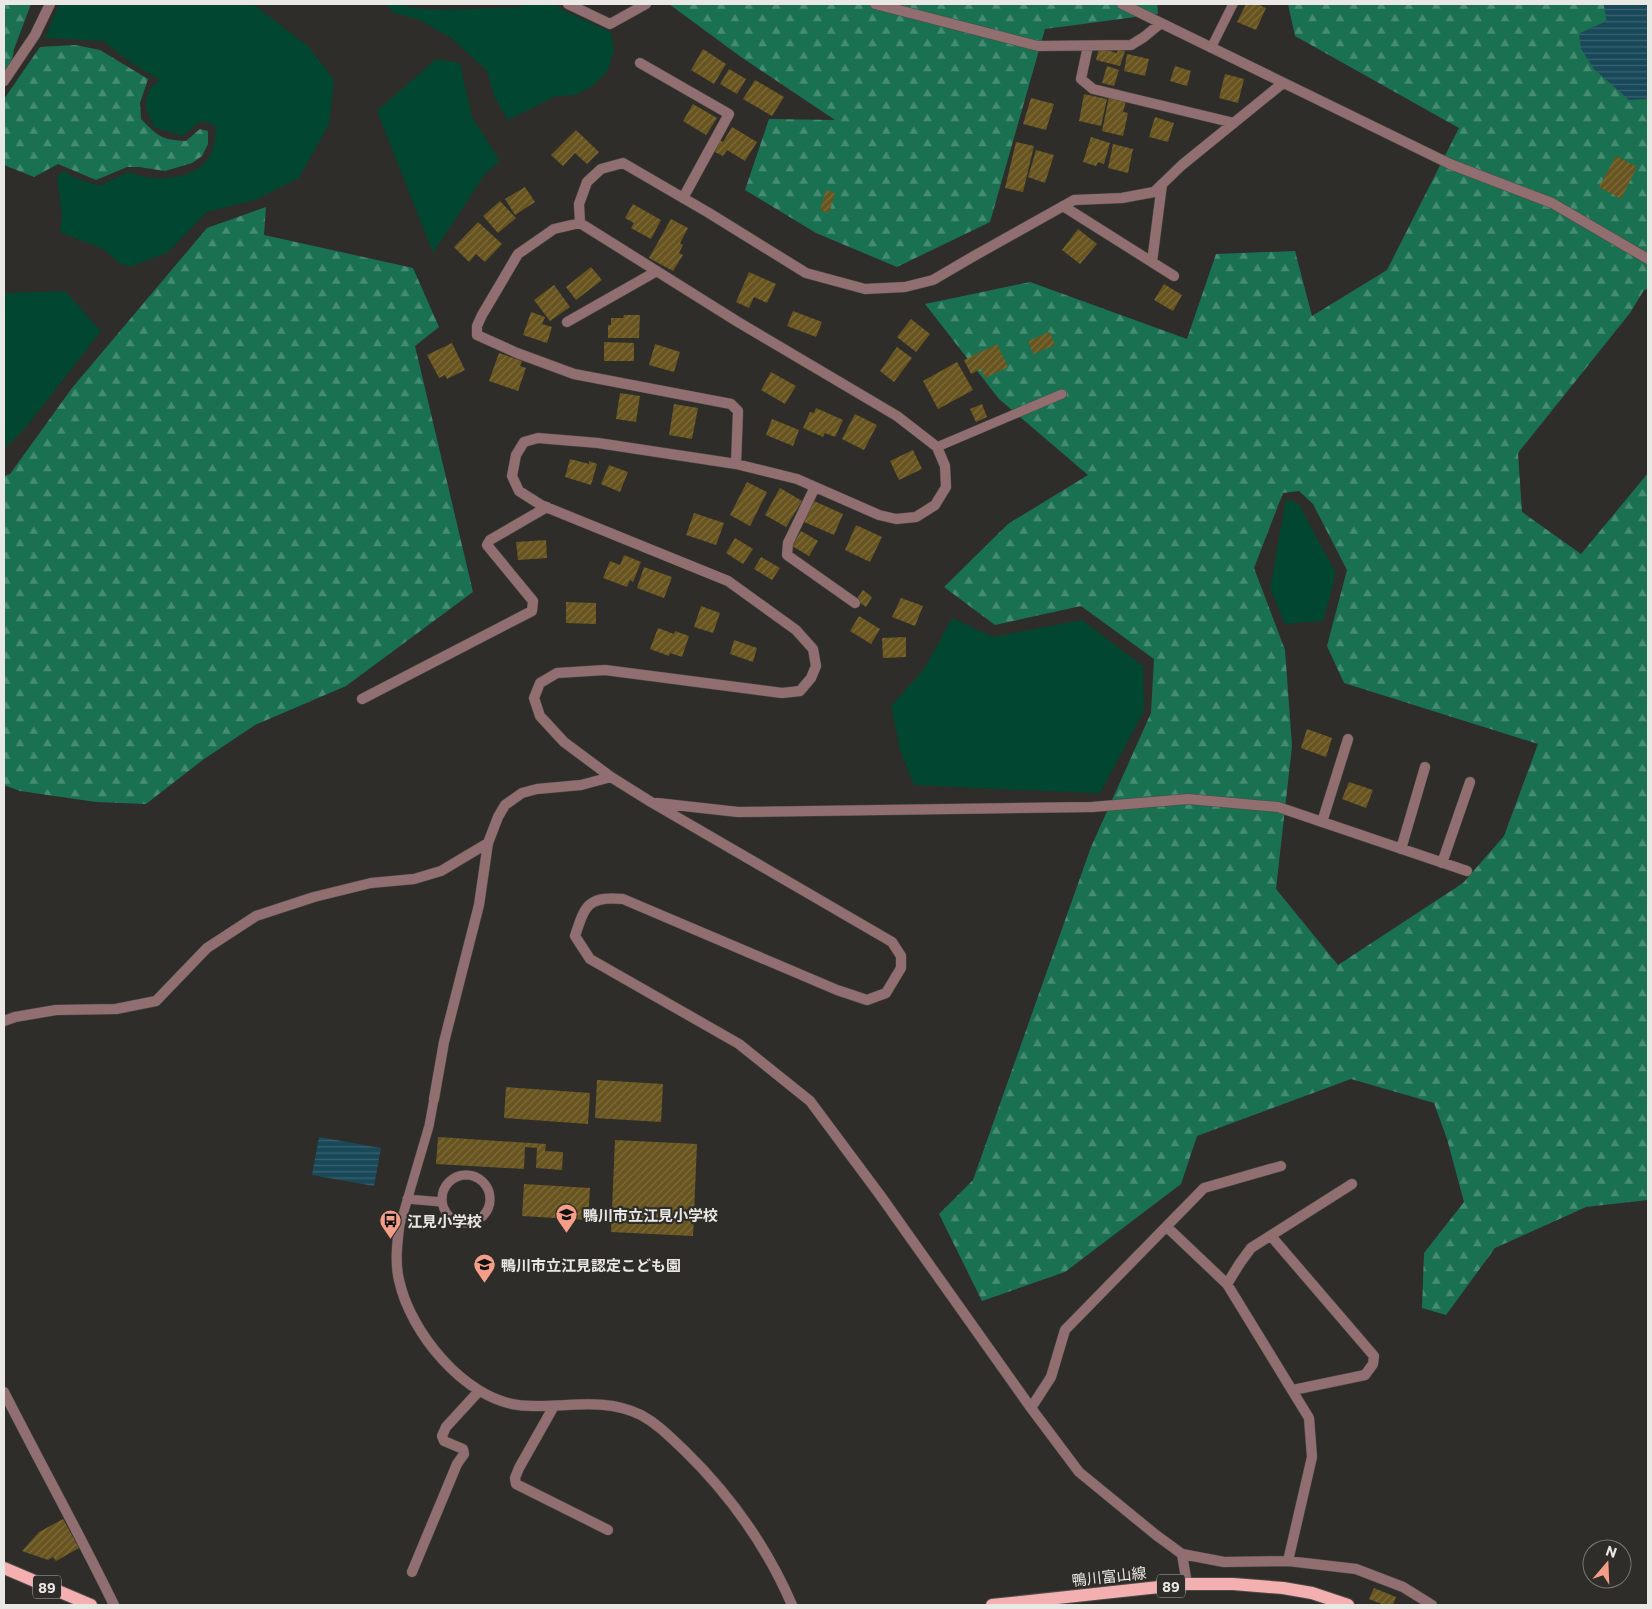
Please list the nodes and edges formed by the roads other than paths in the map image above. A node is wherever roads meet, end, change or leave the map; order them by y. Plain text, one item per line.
1 (50, 4) edge
2 (568, 4) edge
3 (646, 4) edge
4 (875, 4) edge
5 (1122, 4) edge
6 (1233, 4) edge
7 (1161, 23) junction
8 (1088, 46) junction
9 (1211, 48) junction
10 (640, 63) dead end
11 (4, 81) edge
12 (1283, 83) junction
13 (1234, 123) junction
14 (1162, 184) junction
15 (683, 198) junction
16 (1063, 206) junction
17 (580, 223) junction
18 (1648, 259) edge
19 (1152, 262) junction
20 (658, 271) junction
21 (1174, 276) dead end
22 (567, 322) dead end
23 (1062, 394) dead end
24 (937, 447) junction
25 (736, 464) junction
26 (815, 487) junction
27 (547, 507) junction
28 (855, 603) dead end
29 (362, 699) dead end
30 (1348, 739) dead end
31 (1425, 767) dead end
32 (611, 777) junction
33 (1470, 782) dead end
34 (651, 802) junction
35 (1322, 822) junction
36 (488, 843) junction
37 (1401, 849) junction
38 (1442, 863) junction
39 (1467, 871) dead end
40 (4, 1021) edge
41 (434, 1100) joint
42 (1281, 1166) dead end
43 (1352, 1184) dead end
44 (407, 1199) junction
45 (442, 1202) junction
46 (1167, 1227) junction
47 (399, 1228) joint
48 (1271, 1236) junction
49 (1227, 1284) junction
50 (1293, 1390) junction
51 (478, 1391) junction
52 (4, 1392) edge
53 (554, 1406) junction
54 (1031, 1408) junction
55 (608, 1530) dead end
56 (1182, 1554) junction
57 (1288, 1561) junction
58 (4, 1568) edge
59 (412, 1572) dead end
60 (1187, 1584) junction
61 (91, 1605) edge
62 (114, 1605) edge
63 (792, 1605) edge
64 (992, 1605) edge
65 (1348, 1605) edge
66 (1432, 1605) edge

1 - 11 street
2 - 3 street
4 - 8 street
5 - 7 street
6 - 9 lane
7 - 8 street
7 - 9 street
8 - 13 street
9 - 12 street
10 - 15 street
12 - 13 street
12 - 18 street
13 - 14 street
14 - 16 street
14 - 19 street
15 - 16 street
15 - 17 street
16 - 19 street
17 - 20 street
17 - 25 street
19 - 21 street
20 - 22 street
20 - 24 street
23 - 24 lane
24 - 26 street
25 - 26 street
25 - 27 street
26 - 28 street
27 - 29 street
27 - 32 street
30 - 35 street
31 - 37 street
32 - 34 street
32 - 36 street
33 - 38 street
34 - 35 street
34 - 54 street
35 - 37 street
36 - 40 street
36 - 41 street
37 - 38 street
38 - 39 street
41 - 44 lane
42 - 46 street
43 - 48 street
44 - 45 lane
44 - 47 lane
45 - 45 lane
46 - 49 street
46 - 54 street
47 - 51 street
48 - 49 street
48 - 50 street
49 - 50 street
50 - 57 street
51 - 53 street
51 - 59 street
52 - 62 street
53 - 55 street
53 - 63 street
54 - 56 street
56 - 57 street
56 - 60 street
57 - 66 street
58 - 61 main road, 89
60 - 64 main road, 鴨川富山線 / 89
60 - 65 main road, 鴨川富山線 / 89

